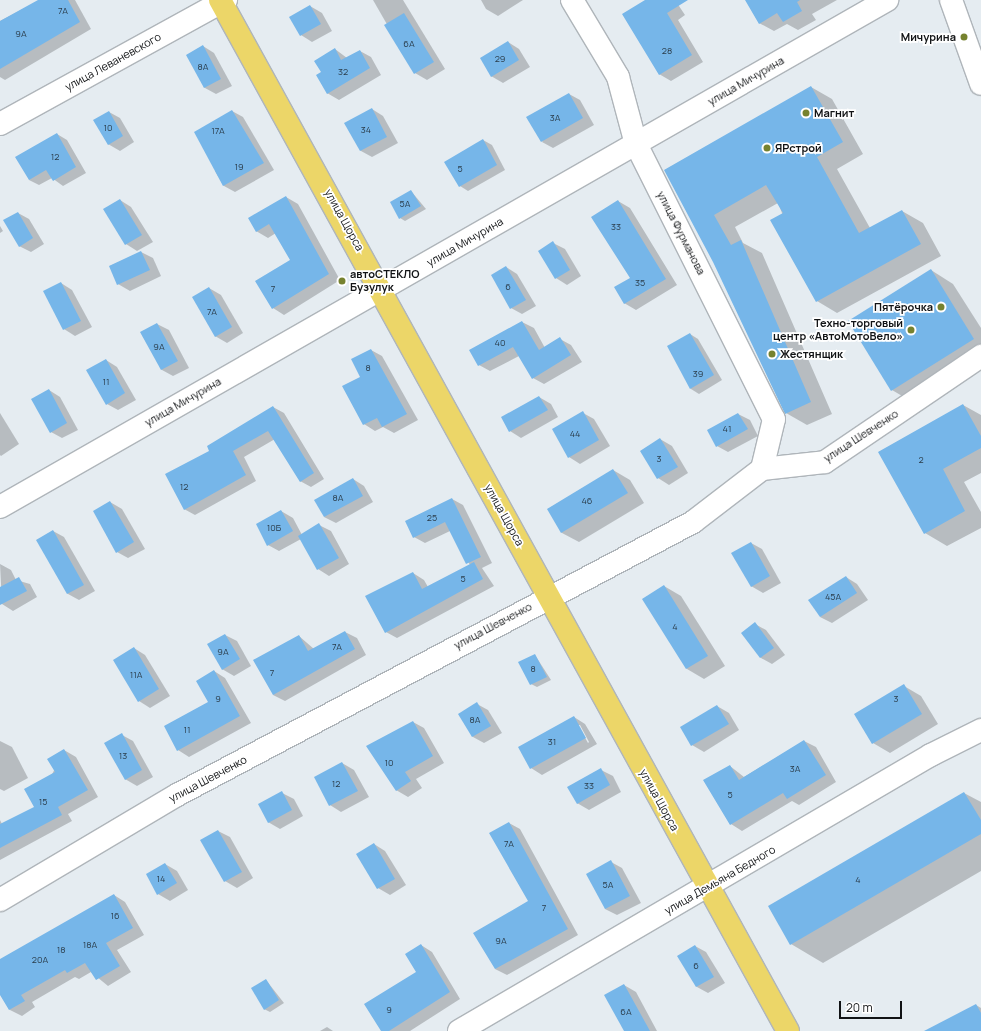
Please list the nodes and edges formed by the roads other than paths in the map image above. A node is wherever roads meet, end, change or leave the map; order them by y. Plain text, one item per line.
1 (572, 0) edge
2 (887, 0) edge
3 (951, 0) edge
4 (222, 1) edge
5 (981, 84) edge
6 (0, 124) edge
7 (636, 144) junction
8 (381, 289) junction
9 (981, 356) edge
10 (762, 469) junction
11 (0, 507) edge
12 (549, 596) junction
13 (981, 730) edge
14 (708, 888) junction
15 (0, 900) edge
16 (459, 1031) edge
17 (788, 1031) edge

1 - 7 street, улица Фурманова
2 - 7 street, улица Мичурина
3 - 5 street
4 - 6 street, улица Леваневского
4 - 8 main road, улица Щорса
7 - 8 street, улица Мичурина
7 - 10 street, улица Фурманова
8 - 11 street, улица Мичурина
8 - 12 main road, улица Щорса
9 - 10 street, улица Шевченко
10 - 12 street, улица Шевченко
12 - 14 main road, улица Щорса
12 - 15 street, улица Шевченко
13 - 14 street, улица Демьяна Бедного
14 - 16 street, улица Демьяна Бедного
14 - 17 main road, улица Щорса

